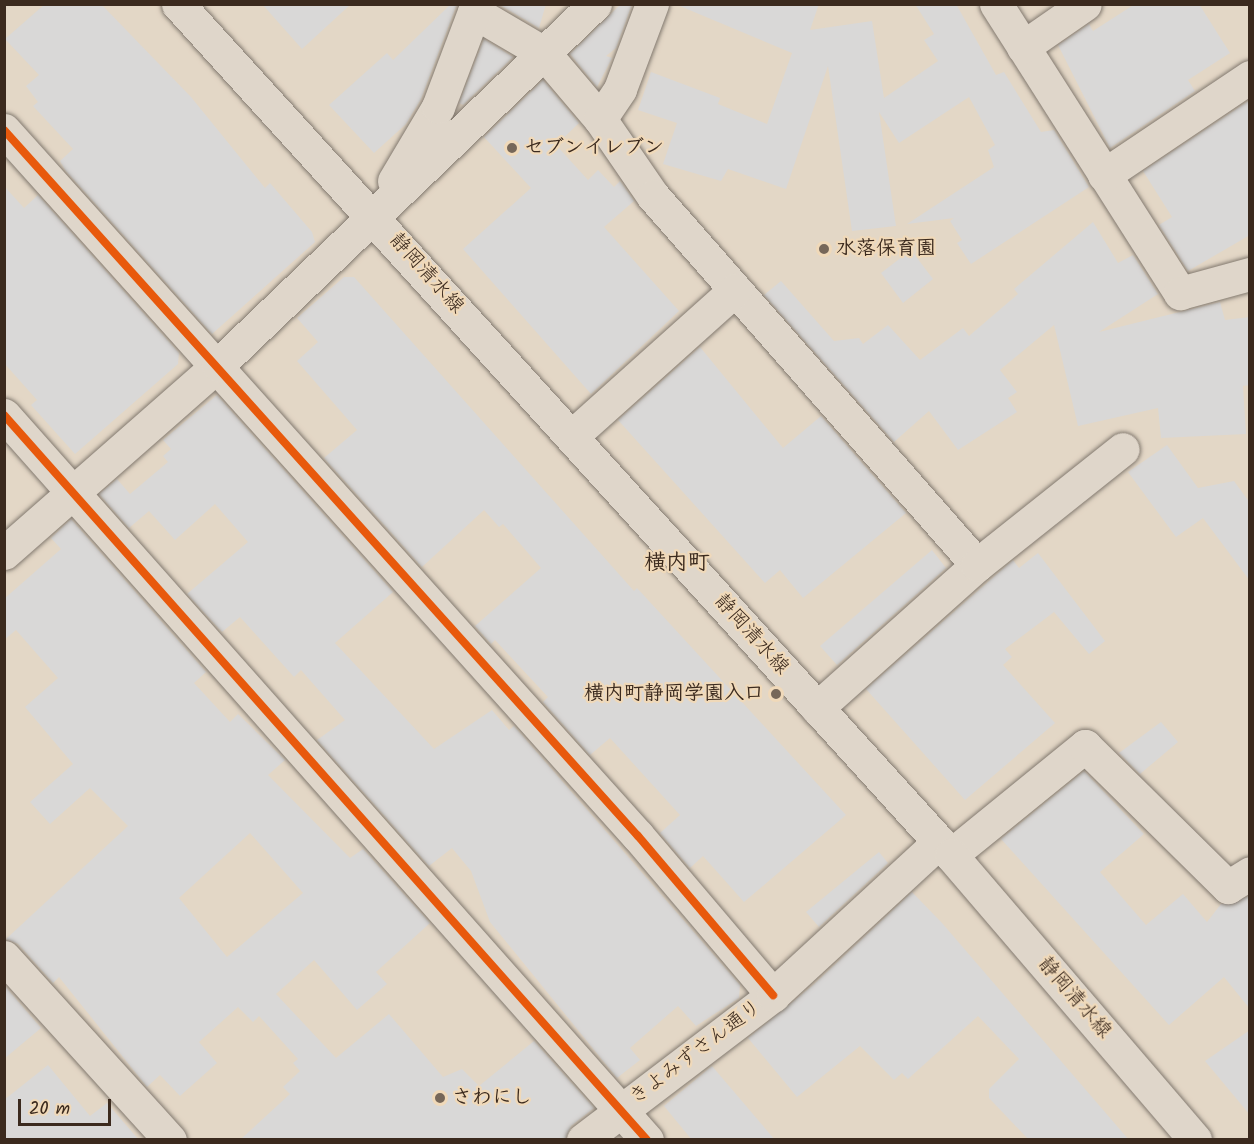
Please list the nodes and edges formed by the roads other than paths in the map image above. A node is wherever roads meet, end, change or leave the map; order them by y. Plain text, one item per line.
1 (178, 4) edge
2 (595, 4) edge
3 (652, 4) edge
4 (996, 4) edge
5 (1085, 4) edge
6 (476, 8) edge
7 (1023, 47) junction
8 (544, 54) junction
9 (1250, 77) edge
10 (600, 119) junction
11 (4, 130) edge
12 (1104, 174) junction
13 (374, 216) junction
14 (1250, 274) edge
15 (735, 290) junction
16 (218, 365) junction
17 (4, 415) edge
18 (572, 436) junction
19 (1124, 449) dead end
20 (74, 492) junction
21 (4, 553) edge
22 (977, 565) junction
23 (817, 708) junction
24 (945, 848) junction
25 (1250, 873) edge
26 (4, 957) edge
27 (773, 995) junction
28 (623, 1109) junction
29 (170, 1140) edge
30 (583, 1140) edge
31 (647, 1140) edge
32 (1195, 1140) edge

1 - 13 street, 静岡清水線
2 - 8 street
3 - 10 street
4 - 7 street
5 - 7 street
6 - 8 street
6 - 13 street
7 - 12 street
8 - 10 street
8 - 13 street
9 - 12 street
10 - 15 street
11 - 16 street
12 - 14 street
13 - 16 street
13 - 18 street, 静岡清水線
15 - 18 street
15 - 22 street
16 - 20 street
16 - 27 street
17 - 20 street
18 - 23 street, 静岡清水線
19 - 22 street
20 - 21 street
20 - 28 street
22 - 23 street
23 - 24 street, 静岡清水線
24 - 25 street, きよみずさん通り
24 - 27 street, きよみずさん通り
24 - 32 street, 静岡清水線
26 - 29 street
27 - 28 street, きよみずさん通り
28 - 30 street, きよみずさん通り
28 - 31 street

